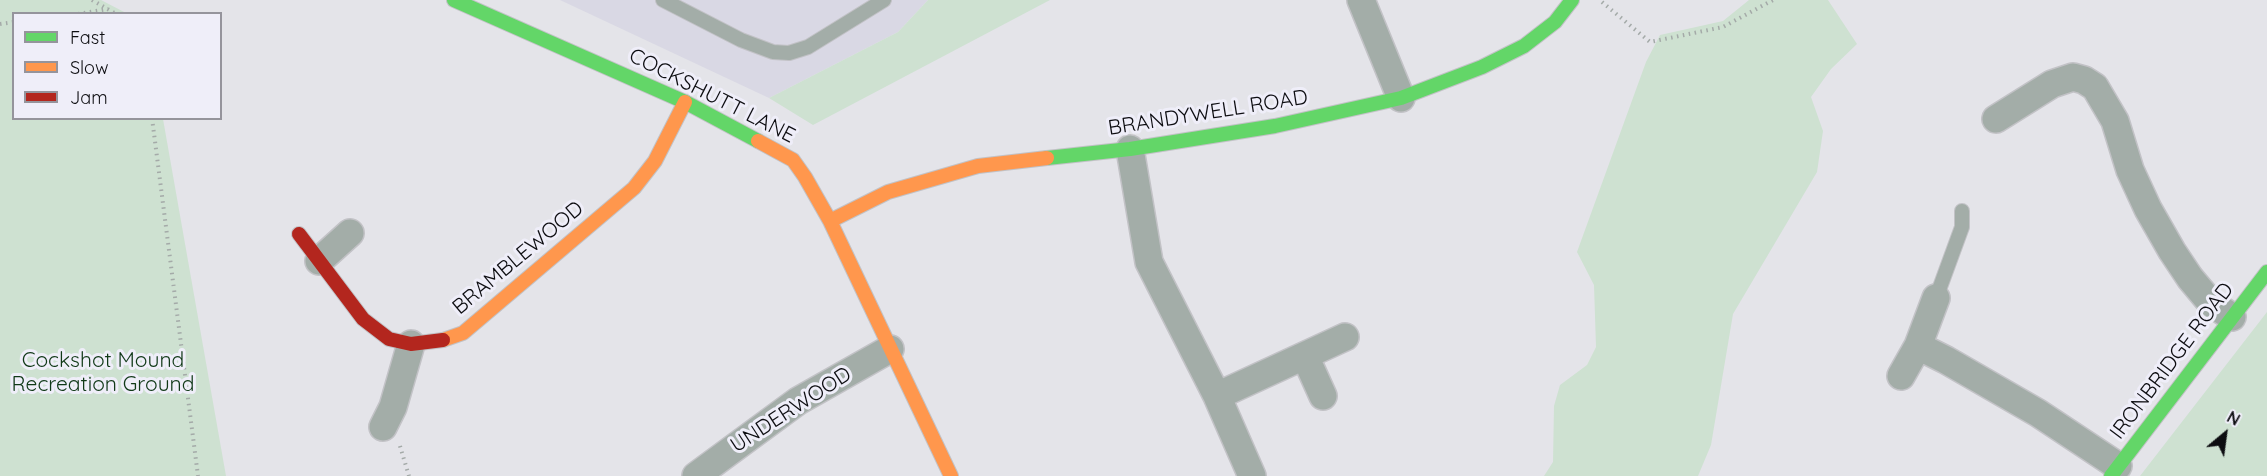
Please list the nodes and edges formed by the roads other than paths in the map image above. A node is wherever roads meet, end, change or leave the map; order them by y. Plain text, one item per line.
1 (454, 0) edge
2 (663, 0) edge
3 (884, 0) edge
4 (1362, 0) edge
5 (1572, 0) edge
6 (1401, 98) junction
7 (685, 102) junction
8 (1996, 119) dead end
9 (1130, 149) junction
10 (1962, 211) dead end
11 (830, 221) junction
12 (298, 234) dead end
13 (350, 234) dead end
14 (319, 261) junction
15 (2267, 272) edge
16 (1936, 298) joint
17 (2232, 317) junction
18 (1345, 337) dead end
19 (411, 344) junction
20 (1918, 346) junction
21 (890, 349) junction
22 (1305, 356) junction
23 (1901, 375) dead end
24 (1217, 396) junction
25 (1323, 396) dead end
26 (383, 427) dead end
27 (2114, 471) edge
28 (696, 476) edge
29 (951, 476) edge
30 (1252, 476) edge

1 - 7 street, COCKSHUTT LANE
2 - 3 lane
4 - 6 street
5 - 6 street, BRANDYWELL ROAD
6 - 9 street, BRANDYWELL ROAD
7 - 11 street, COCKSHUTT LANE
7 - 19 street, BRAMBLEWOOD
8 - 17 street
9 - 11 street, BRANDYWELL ROAD
9 - 24 street
10 - 16 lane
11 - 21 street, COCKSHUTT LANE
12 - 14 street, BRAMBLEWOOD
13 - 14 street
14 - 19 street, BRAMBLEWOOD
15 - 17 street, IRONBRIDGE ROAD
16 - 20 street
17 - 27 street, IRONBRIDGE ROAD
18 - 22 street
19 - 26 street
20 - 23 street
20 - 27 street
21 - 28 street, UNDERWOOD
21 - 29 street, COCKSHUTT LANE
22 - 24 street
22 - 25 street
24 - 30 street

